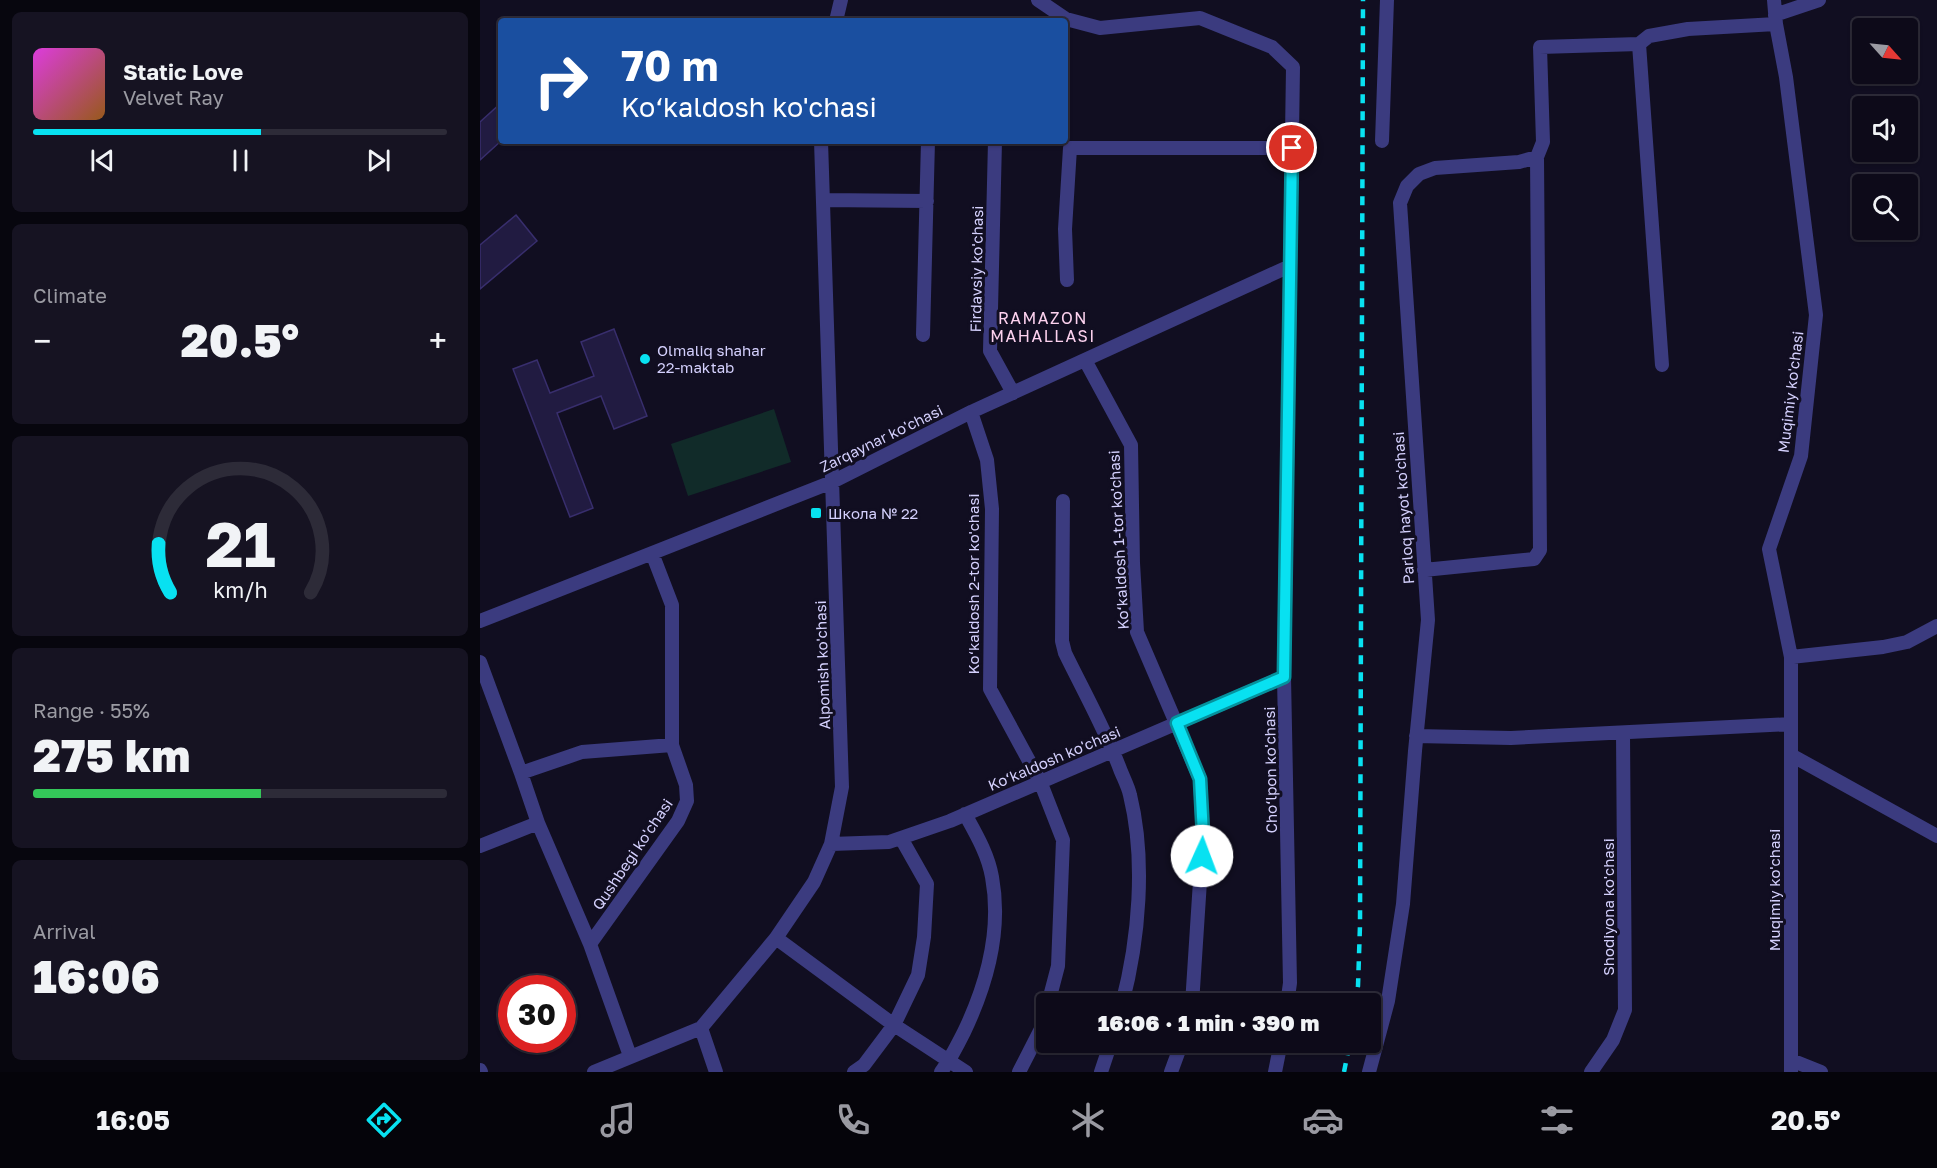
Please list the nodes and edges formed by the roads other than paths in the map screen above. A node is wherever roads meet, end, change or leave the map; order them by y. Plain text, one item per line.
1 (841, 0) edge
2 (1038, 0) edge
3 (1387, 0) edge
4 (1774, 0) edge
5 (1819, 0) edge
6 (1056, 17) edge
7 (838, 18) edge
8 (1068, 20) edge
9 (1775, 20) junction
10 (1639, 44) junction
11 (1382, 141) dead end
12 (821, 144) edge
13 (928, 144) edge
14 (995, 144) edge
15 (1292, 148) junction
16 (1537, 157) junction
17 (823, 200) junction
18 (927, 201) junction
19 (1290, 267) junction
20 (1067, 280) dead end
21 (923, 335) dead end
22 (1085, 360) junction
23 (1662, 365) dead end
24 (1013, 393) junction
25 (971, 412) junction
26 (832, 482) junction
27 (1063, 501) dead end
28 (652, 553) junction
29 (1424, 570) junction
30 (480, 621) edge
31 (1937, 626) edge
32 (1791, 657) junction
33 (480, 662) edge
34 (1284, 677) junction
35 (1177, 723) junction
36 (1791, 724) junction
37 (1623, 733) junction
38 (1416, 736) junction
39 (672, 745) junction
40 (1113, 751) junction
41 (1791, 755) junction
42 (521, 773) junction
43 (1040, 782) junction
44 (964, 814) junction
45 (538, 824) junction
46 (1937, 836) edge
47 (901, 838) junction
48 (831, 844) junction
49 (480, 846) edge
50 (776, 938) junction
51 (590, 944) junction
52 (1050, 993) edge
53 (1125, 993) edge
54 (1193, 993) edge
55 (1288, 993) edge
56 (894, 1025) junction
57 (701, 1028) junction
58 (1036, 1038) edge
59 (1108, 1053) edge
60 (1178, 1053) edge
61 (1279, 1053) edge
62 (630, 1056) junction
63 (945, 1066) edge
64 (1791, 1066) edge
65 (594, 1072) edge
66 (716, 1072) edge
67 (854, 1072) edge
68 (966, 1072) edge
69 (1019, 1072) edge
70 (1101, 1072) edge
71 (1171, 1072) edge
72 (1275, 1072) edge
73 (1369, 1072) edge
74 (1591, 1072) edge
75 (1821, 1072) edge

1 - 7 street
2 - 6 street
3 - 11 street
4 - 9 street, Muqimiy ko'chasi
5 - 9 street
8 - 15 street, Cho‘lpon ko'chasi
9 - 10 street
9 - 32 street, Muqimiy ko'chasi
10 - 16 street
10 - 23 street
12 - 17 street, Alpomish ko'chasi
13 - 18 street
14 - 24 street, Firdavsiy ko'chasi
15 - 19 street, Cho‘lpon ko'chasi
15 - 20 street
16 - 29 street
16 - 29 street, Parloq hayot ko'chasi
17 - 18 street
17 - 26 street, Alpomish ko'chasi
18 - 21 street
19 - 22 street, Zarqaynar ko'chasi
19 - 34 street, Cho‘lpon ko'chasi
22 - 24 street, Zarqaynar ko'chasi
22 - 35 street, Ko‘kaldosh 1-tor ko'chasi
24 - 25 street, Zarqaynar ko'chasi
25 - 26 street, Zarqaynar ko'chasi
25 - 43 street, Ko‘kaldosh 2-tor ko'chasi
26 - 28 street, Zarqaynar ko'chasi
26 - 48 street, Alpomish ko'chasi
27 - 40 street
28 - 30 street, Zarqaynar ko'chasi
28 - 39 street, Qushbegi ko'chasi
29 - 38 street, Parloq hayot ko'chasi
31 - 32 street
32 - 36 street, Muqimiy ko'chasi
33 - 42 street, Qushbegi ko'chasi
34 - 35 street, Ko‘kaldosh ko'chasi
34 - 55 street, Cho‘lpon ko'chasi
35 - 40 street, Ko‘kaldosh ko'chasi
35 - 54 street, Ko‘kaldosh 1-tor ko'chasi
36 - 37 street
36 - 41 street, Muqimiy ko'chasi
37 - 38 street
37 - 74 street, Shodiyona ko'chasi
38 - 73 street, Parloq hayot ko'chasi
39 - 42 street
39 - 51 street, Qushbegi ko'chasi
40 - 43 street, Ko‘kaldosh ko'chasi
40 - 53 street
41 - 46 street
41 - 64 street, Muqimiy ko'chasi
42 - 45 street, Qushbegi ko'chasi
43 - 44 street, Ko‘kaldosh ko'chasi
43 - 52 street, Ko‘kaldosh 2-tor ko'chasi
44 - 47 street, Ko‘kaldosh ko'chasi
44 - 63 street
45 - 49 street
45 - 51 street, Qushbegi ko'chasi
47 - 48 street, Ko‘kaldosh ko'chasi
47 - 56 street
48 - 50 street, Alpomish ko'chasi
50 - 56 street
50 - 57 street, Alpomish ko'chasi
51 - 62 street, Qushbegi ko'chasi
56 - 63 street
56 - 67 street
57 - 62 street, Alpomish ko'chasi
57 - 66 street
58 - 69 street, Ko‘kaldosh 2-tor ko'chasi
59 - 70 street
60 - 71 street
61 - 72 street
62 - 65 street, Alpomish ko'chasi
63 - 68 street
64 - 75 street

